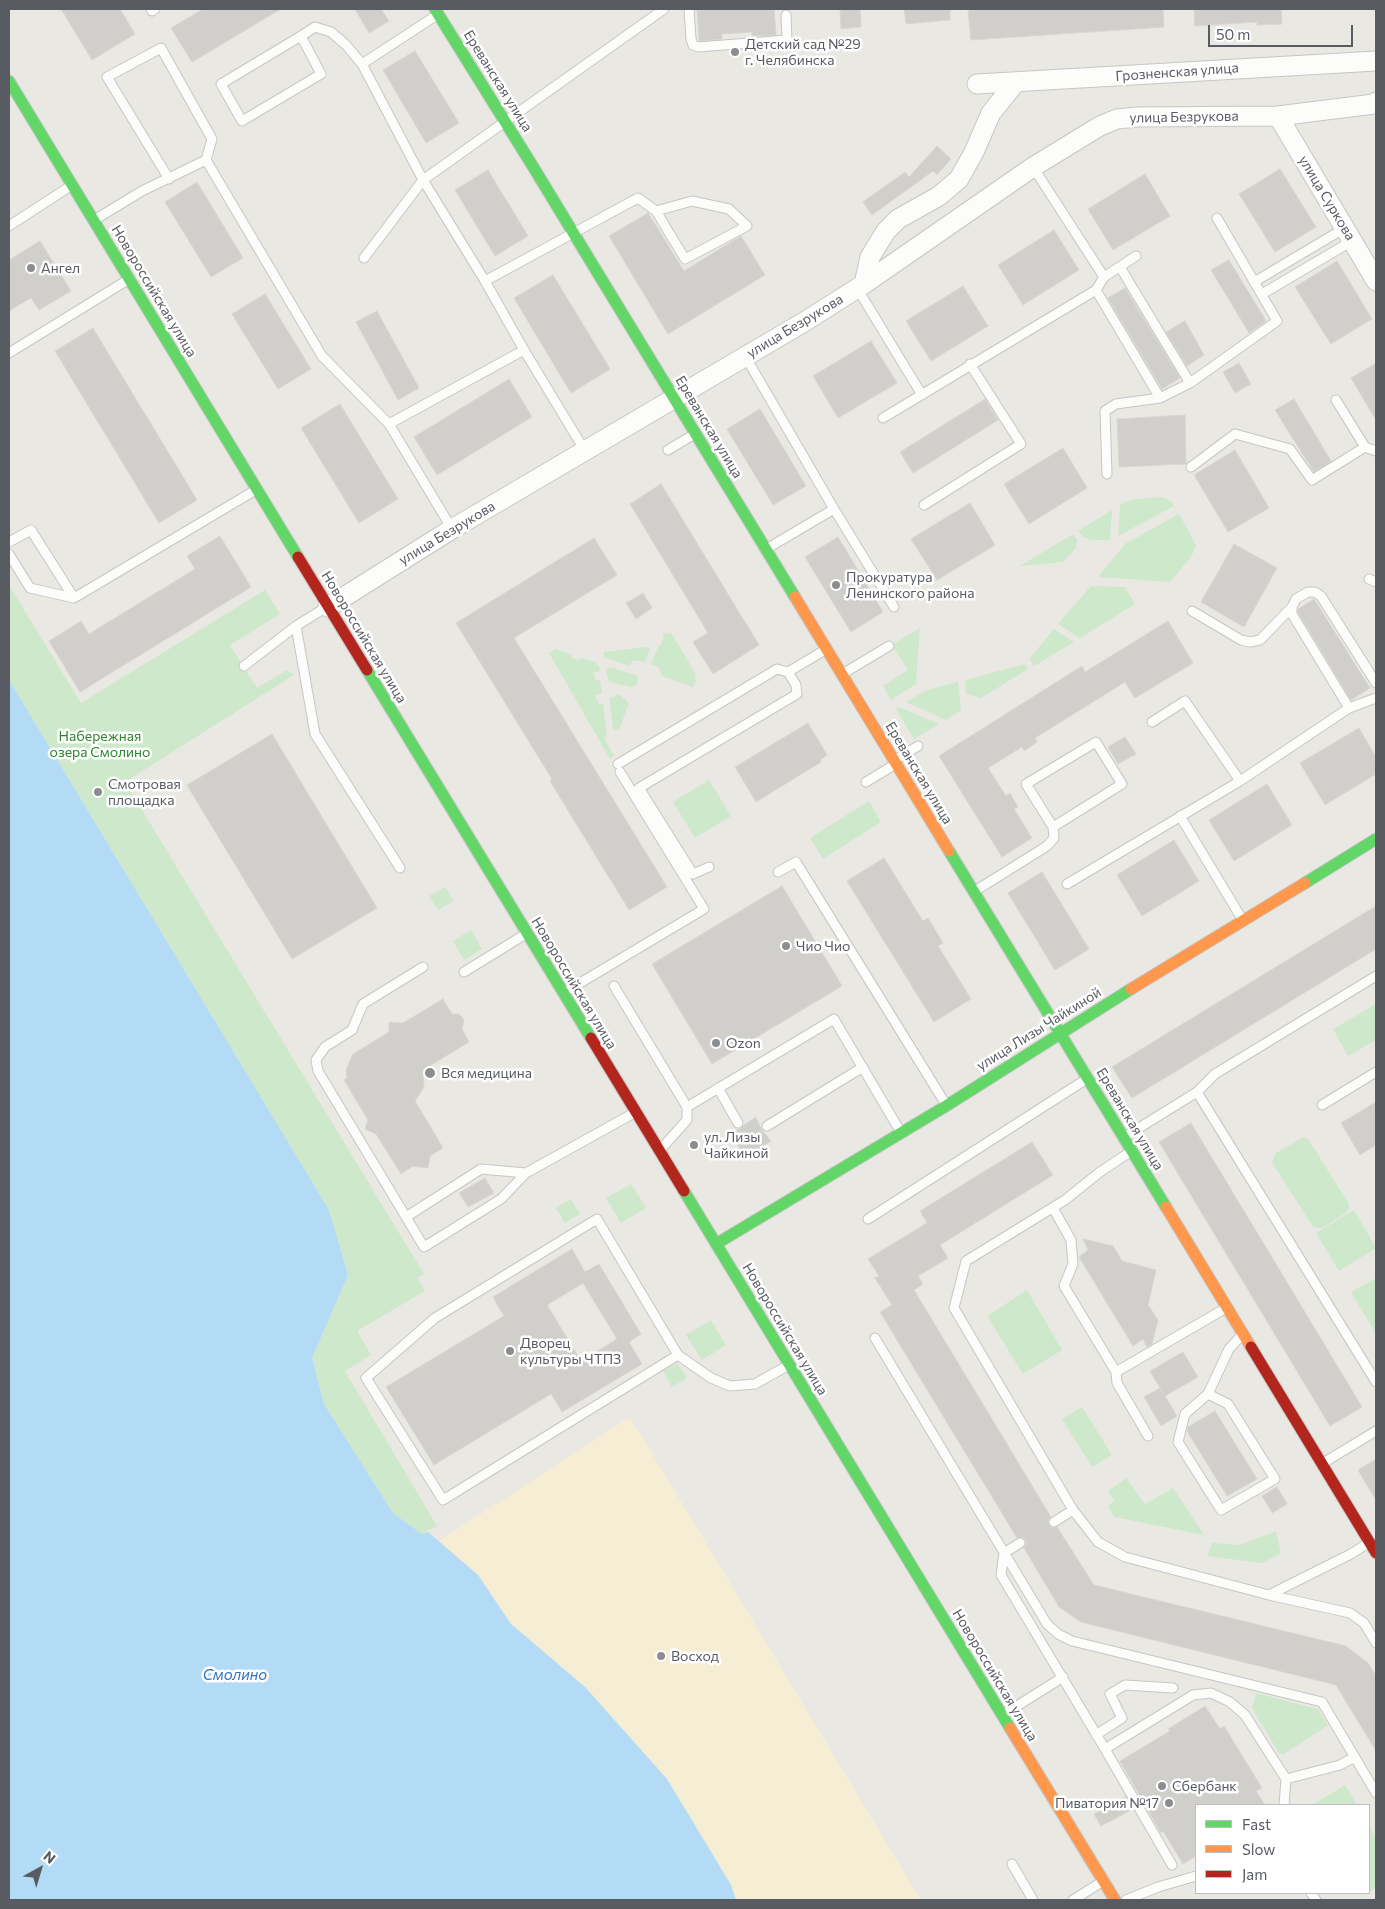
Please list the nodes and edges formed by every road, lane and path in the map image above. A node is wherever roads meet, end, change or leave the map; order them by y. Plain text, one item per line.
1 (150, 9) edge
2 (155, 9) edge
3 (664, 9) edge
4 (689, 9) edge
5 (437, 11) edge
6 (786, 15) dead end
7 (301, 36) junction
8 (1376, 61) edge
9 (362, 64) junction
10 (9, 81) edge
11 (1016, 82) junction
12 (977, 84) dead end
13 (1376, 102) edge
14 (1278, 116) junction
15 (506, 123) junction
16 (206, 160) junction
17 (1033, 167) junction
18 (169, 179) junction
19 (423, 180) junction
20 (72, 185) junction
21 (656, 211) junction
22 (1217, 218) dead end
23 (94, 221) junction
24 (9, 226) edge
25 (573, 232) junction
26 (1348, 234) junction
27 (1136, 256) dead end
28 (364, 258) dead end
29 (1120, 267) junction
30 (1104, 277) junction
31 (129, 279) junction
32 (485, 281) junction
33 (1376, 281) edge
34 (1254, 282) junction
35 (861, 286) junction
36 (1096, 290) junction
37 (1262, 294) junction
38 (524, 350) junction
39 (9, 353) edge
40 (745, 356) junction
41 (970, 364) junction
42 (1190, 383) junction
43 (922, 395) junction
44 (674, 398) junction
45 (1160, 398) junction
46 (1336, 400) dead end
47 (883, 418) dead end
48 (390, 424) junction
49 (695, 433) junction
50 (1365, 447) junction
51 (668, 450) dead end
52 (585, 451) junction
53 (1376, 451) edge
54 (1191, 466) dead end
55 (1107, 474) dead end
56 (257, 490) junction
57 (924, 505) dead end
58 (834, 509) junction
59 (452, 529) junction
60 (9, 542) edge
61 (766, 549) junction
62 (9, 554) edge
63 (74, 598) junction
64 (328, 606) junction
65 (894, 607) dead end
66 (1292, 607) junction
67 (1192, 612) dead end
68 (296, 626) junction
69 (890, 646) dead end
70 (826, 649) junction
71 (244, 666) dead end
72 (788, 672) junction
73 (842, 674) junction
74 (1376, 683) edge
75 (1376, 698) edge
76 (1349, 708) junction
77 (1152, 722) dead end
78 (918, 746) dead end
79 (896, 762) junction
80 (1240, 781) junction
81 (866, 782) dead end
82 (1180, 816) junction
83 (1053, 827) junction
84 (1376, 839) edge
85 (708, 867) dead end
86 (400, 868) dead end
87 (778, 872) dead end
88 (1067, 884) dead end
89 (974, 891) junction
90 (1243, 921) junction
91 (526, 934) junction
92 (423, 967) dead end
93 (464, 972) dead end
94 (1376, 976) edge
95 (614, 986) dead end
96 (563, 994) junction
97 (1060, 1034) junction
98 (863, 1067) junction
99 (1376, 1072) edge
100 (1087, 1078) junction
101 (718, 1088) junction
102 (1197, 1092) junction
103 (1322, 1105) dead end
104 (946, 1106) junction
105 (687, 1107) junction
106 (635, 1112) junction
107 (738, 1123) dead end
108 (767, 1126) dead end
109 (901, 1133) junction
110 (1124, 1138) junction
111 (660, 1151) junction
112 (1132, 1151) junction
113 (526, 1173) junction
114 (1053, 1208) junction
115 (406, 1216) junction
116 (868, 1219) dead end
117 (716, 1244) junction
118 (1227, 1307) junction
119 (1243, 1334) junction
120 (875, 1338) dead end
121 (678, 1355) junction
122 (789, 1365) junction
123 (1116, 1372) junction
124 (1376, 1382) edge
125 (1208, 1394) junction
126 (1376, 1431) edge
127 (1148, 1436) dead end
128 (1322, 1464) junction
129 (1073, 1510) junction
130 (1054, 1522) dead end
131 (1373, 1540) edge
132 (1020, 1543) dead end
133 (1004, 1553) junction
134 (1376, 1553) edge
135 (1269, 1595) junction
136 (1376, 1643) edge
137 (1062, 1677) junction
138 (1173, 1688) dead end
139 (1002, 1715) junction
140 (1096, 1735) junction
141 (1104, 1749) junction
142 (1355, 1757) junction
143 (1286, 1779) junction
144 (1376, 1793) edge
145 (1284, 1804) edge
146 (1012, 1864) dead end
147 (1172, 1865) dead end
148 (1195, 1876) edge
149 (1103, 1881) junction
150 (1034, 1900) edge
151 (1073, 1900) edge
152 (1114, 1900) edge
153 (1126, 1900) edge

1 - 2 lane
3 - 15 lane
4 - 6 lane
5 - 9 lane
5 - 15 street, Ереванская улица
7 - 7 lane
7 - 9 lane
8 - 11 street, Грозненская улица
9 - 19 lane
10 - 20 street, Новороссийская улица
11 - 12 street, Грозненская улица
11 - 35 street
13 - 14 street, улица Безрукова
14 - 17 street, улица Безрукова
14 - 26 street, улица Суркова
15 - 19 lane
15 - 25 street, Ереванская улица
16 - 18 lane
16 - 18 lane
16 - 48 lane
17 - 30 lane
17 - 35 street, улица Безрукова
18 - 23 lane
19 - 28 lane
19 - 32 lane
20 - 23 street, Новороссийская улица
20 - 24 lane
21 - 21 lane
21 - 25 lane
22 - 34 lane
23 - 31 street, Новороссийская улица
25 - 32 lane
25 - 44 street, Ереванская улица
26 - 33 street, улица Суркова
26 - 34 lane
26 - 37 lane
27 - 29 lane
29 - 30 lane
29 - 42 lane
30 - 36 lane
31 - 39 lane
31 - 56 street, Новороссийская улица
32 - 38 lane
34 - 37 lane
35 - 40 street, улица Безрукова
35 - 43 lane
36 - 41 lane
36 - 45 lane
37 - 42 lane
38 - 48 lane
38 - 52 lane
40 - 44 street, улица Безрукова
40 - 58 lane
41 - 43 lane
41 - 57 lane
42 - 45 lane
43 - 47 lane
44 - 49 street, Ереванская улица
44 - 52 street, улица Безрукова
45 - 55 lane
46 - 50 lane
48 - 59 lane
49 - 51 lane
49 - 61 street, Ереванская улица
50 - 53 lane
50 - 54 lane
52 - 59 street, улица Безрукова
56 - 63 lane
56 - 64 street, Новороссийская улица
58 - 61 lane
58 - 65 lane
59 - 64 street, улица Безрукова
60 - 63 lane
61 - 70 street, Ереванская улица
62 - 63 lane
64 - 68 lane
64 - 91 street, Новороссийская улица
66 - 67 lane
66 - 74 lane
66 - 76 lane
68 - 71 lane
68 - 86 lane
69 - 73 lane
70 - 72 lane
70 - 73 street, Ереванская улица
72 - 85 lane
72 - 96 lane
73 - 79 street, Ереванская улица
75 - 76 lane
76 - 80 lane
77 - 80 lane
78 - 79 lane
79 - 81 lane
79 - 89 street, Ереванская улица
80 - 82 lane
82 - 88 lane
82 - 90 lane
83 - 83 lane
83 - 89 lane
84 - 90 street, улица Лизы Чайкиной
87 - 104 lane
89 - 97 street, Ереванская улица
90 - 97 street, улица Лизы Чайкиной
91 - 93 lane
91 - 96 street, Новороссийская улица
92 - 115 lane
94 - 102 lane
95 - 105 lane
96 - 106 street, Новороссийская улица
97 - 100 street, Ереванская улица
97 - 104 street, улица Лизы Чайкиной
98 - 101 lane
98 - 108 lane
98 - 109 lane
99 - 103 lane
100 - 110 street, Ереванская улица
100 - 116 lane
101 - 105 lane
101 - 107 lane
102 - 110 lane
102 - 124 lane
104 - 109 street, улица Лизы Чайкиной
105 - 111 lane
106 - 111 street, Новороссийская улица
106 - 113 lane
109 - 117 street, улица Лизы Чайкиной
110 - 112 street, Ереванская улица
111 - 117 street, Новороссийская улица
112 - 114 lane
112 - 118 street, Ереванская улица
113 - 115 lane
113 - 115 lane
114 - 123 lane
114 - 129 lane
117 - 122 street, Новороссийская улица
118 - 119 street, Ереванская улица
118 - 123 lane
119 - 125 lane
119 - 128 street, Ереванская улица
120 - 133 lane
121 - 121 lane
121 - 122 lane
122 - 139 street, Новороссийская улица
123 - 127 lane
125 - 125 lane
126 - 128 lane
128 - 131 street, Ереванская улица
129 - 130 lane
129 - 135 lane
131 - 134 street, Ереванская улица
131 - 135 lane
132 - 133 lane
133 - 137 lane
133 - 142 lane
135 - 136 lane
137 - 139 lane
137 - 140 lane
138 - 140 lane
139 - 149 street, Новороссийская улица
140 - 141 lane
141 - 143 lane
141 - 147 lane
142 - 143 lane
142 - 144 lane
143 - 145 lane
146 - 150 lane
148 - 153 lane
149 - 151 lane
149 - 152 street, Новороссийская улица

